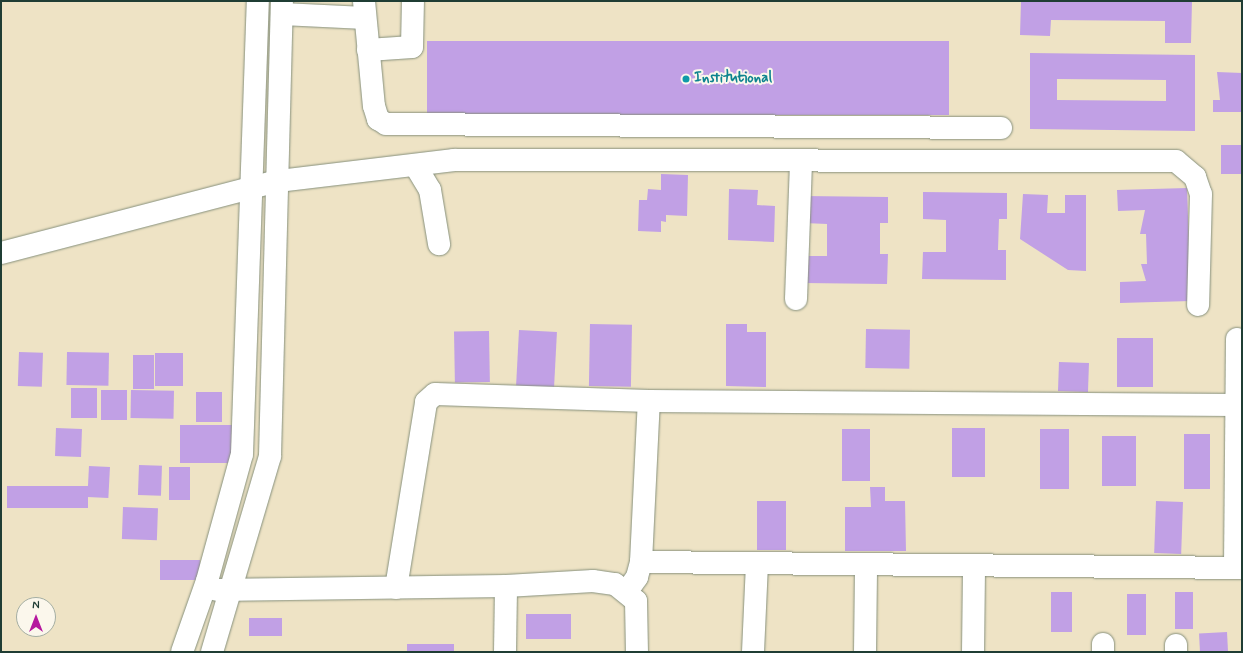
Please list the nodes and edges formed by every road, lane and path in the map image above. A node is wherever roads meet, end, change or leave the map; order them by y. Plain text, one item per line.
1 (258, 1) edge
2 (413, 1) edge
3 (282, 8) edge
4 (364, 9) edge
5 (368, 50) junction
6 (1001, 128) dead end
7 (801, 163) junction
8 (415, 165) junction
9 (278, 181) junction
10 (253, 187) junction
11 (439, 244) dead end
12 (1, 253) edge
13 (796, 299) dead end
14 (1198, 305) dead end
15 (1237, 339) dead end
16 (649, 401) junction
17 (1236, 405) junction
18 (641, 562) junction
19 (757, 563) junction
20 (866, 564) junction
21 (974, 565) junction
22 (1239, 568) edge
23 (506, 586) junction
24 (396, 588) junction
25 (231, 589) junction
26 (204, 590) junction
27 (627, 591) junction
28 (182, 652) edge
29 (212, 652) edge
30 (505, 652) edge
31 (637, 652) edge
32 (753, 652) edge
33 (865, 652) edge
34 (973, 652) edge

1 - 10 street
2 - 5 street
3 - 4 street
3 - 9 street
4 - 5 street
5 - 6 street
7 - 8 street
7 - 13 street
7 - 14 street
8 - 9 street
8 - 11 street
9 - 10 street
9 - 25 street
10 - 12 street
10 - 26 street
15 - 17 street
16 - 17 street
16 - 18 street
16 - 24 street
17 - 22 street
18 - 19 street
18 - 27 street
19 - 20 street
19 - 32 street
20 - 21 street
20 - 33 street
21 - 22 street
21 - 34 street
23 - 24 street
23 - 27 street
23 - 30 street
24 - 25 street
25 - 26 street
25 - 29 street
26 - 28 street
27 - 31 street

